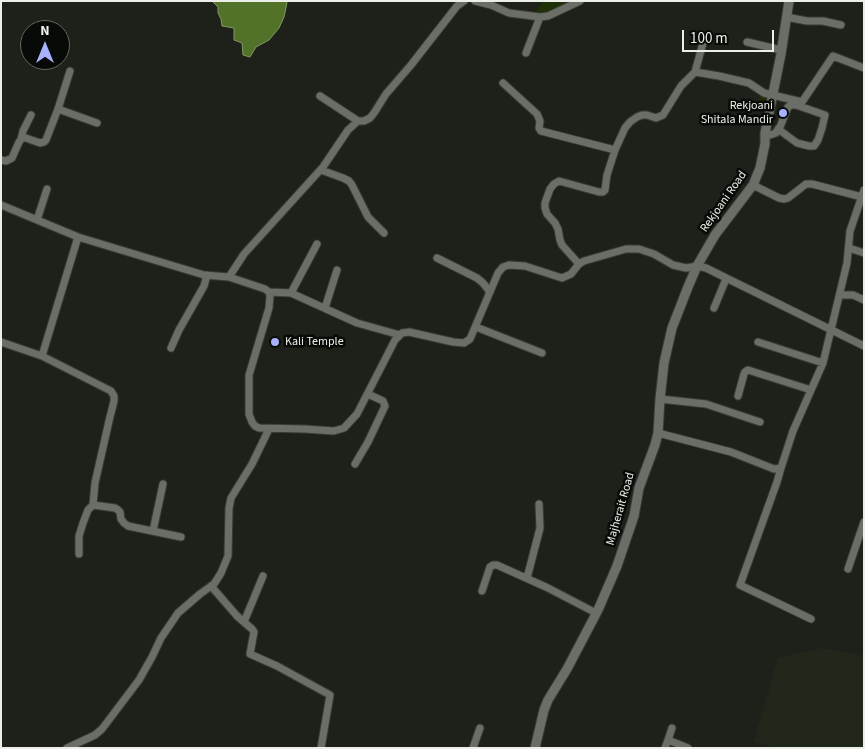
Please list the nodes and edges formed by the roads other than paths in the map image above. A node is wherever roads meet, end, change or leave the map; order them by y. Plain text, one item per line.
1 (464, 1) edge
2 (475, 1) edge
3 (580, 1) edge
4 (789, 1) edge
5 (455, 4) edge
6 (540, 16) junction
7 (786, 17) junction
8 (841, 24) dead end
9 (747, 42) dead end
10 (703, 43) dead end
11 (781, 50) junction
12 (526, 53) dead end
13 (864, 68) edge
14 (70, 71) dead end
15 (695, 72) junction
16 (503, 83) dead end
17 (773, 95) junction
18 (320, 96) dead end
19 (58, 109) junction
20 (31, 115) dead end
21 (358, 121) junction
22 (97, 123) dead end
23 (778, 129) junction
24 (765, 133) junction
25 (21, 139) junction
26 (615, 150) junction
27 (1, 160) edge
28 (321, 170) junction
29 (753, 185) junction
30 (47, 189) dead end
31 (863, 193) edge
32 (1, 205) edge
33 (37, 220) junction
34 (384, 232) dead end
35 (78, 237) junction
36 (317, 244) dead end
37 (849, 248) junction
38 (864, 253) edge
39 (437, 258) dead end
40 (579, 264) junction
41 (697, 266) junction
42 (337, 270) dead end
43 (207, 275) junction
44 (229, 277) junction
45 (726, 279) junction
46 (269, 292) junction
47 (490, 292) junction
48 (291, 293) junction
49 (840, 295) junction
50 (864, 300) edge
51 (325, 308) junction
52 (714, 308) dead end
53 (476, 327) junction
54 (831, 330) junction
55 (400, 335) junction
56 (1, 342) edge
57 (758, 342) dead end
58 (864, 346) edge
59 (172, 348) dead end
60 (542, 353) dead end
61 (42, 356) junction
62 (823, 363) junction
63 (811, 390) junction
64 (368, 394) junction
65 (738, 396) dead end
66 (660, 399) junction
67 (760, 422) dead end
68 (269, 429) junction
69 (658, 433) junction
70 (355, 464) dead end
71 (781, 468) junction
72 (163, 484) dead end
73 (539, 504) dead end
74 (94, 505) junction
75 (864, 522) edge
76 (153, 531) junction
77 (181, 536) dead end
78 (79, 554) dead end
79 (848, 569) dead end
80 (263, 576) dead end
81 (527, 578) junction
82 (211, 586) junction
83 (482, 591) dead end
84 (596, 613) junction
85 (811, 619) dead end
86 (244, 622) junction
87 (480, 728) dead end
88 (672, 728) dead end
89 (666, 744) edge
90 (67, 748) edge
91 (321, 748) edge
92 (473, 748) edge
93 (535, 748) edge
94 (688, 748) edge

1 - 5 street
2 - 6 street
3 - 6 street
4 - 7 street, Rekjoani Road
5 - 21 street
6 - 12 street
7 - 8 street
7 - 11 street, Rekjoani Road
9 - 11 street
10 - 15 street
11 - 17 street, Rekjoani Road
13 - 17 street
14 - 19 street
15 - 17 street
15 - 26 street
16 - 26 street
17 - 24 street, Rekjoani Road
18 - 21 street
19 - 22 street
19 - 25 street
20 - 25 street
21 - 28 street
23 - 23 street
23 - 24 street
24 - 29 street, Rekjoani Road
25 - 27 street
26 - 40 street
28 - 34 street
28 - 44 street
29 - 31 street
29 - 41 street, Rekjoani Road
30 - 33 street
31 - 37 street
32 - 33 street
33 - 35 street
35 - 43 street
35 - 61 street
36 - 48 street
37 - 38 street
37 - 49 street
39 - 47 street
40 - 41 street
40 - 47 street
41 - 45 street
41 - 66 street, Majherait Road
42 - 51 street
43 - 44 street
43 - 59 street
44 - 46 street
45 - 52 street
45 - 54 street
46 - 48 street
46 - 68 street
47 - 53 street
48 - 51 street
49 - 50 street
49 - 54 street
51 - 55 street
53 - 55 street
53 - 60 street
54 - 58 street
54 - 62 street
55 - 64 street
56 - 61 street
57 - 62 street
61 - 74 street
62 - 63 street
63 - 65 street
63 - 71 street
64 - 68 street
64 - 70 street
66 - 67 street
66 - 69 street, Majherait Road
68 - 82 street
69 - 71 street
69 - 84 street, Majherait Road
71 - 85 street
72 - 76 street
73 - 81 street
74 - 76 street
74 - 78 street
75 - 79 street
76 - 77 street
80 - 86 street
81 - 83 street
81 - 84 street
82 - 86 street
82 - 90 street
84 - 93 street, Majherait Road
86 - 91 street
87 - 92 street
88 - 89 street
89 - 94 street

